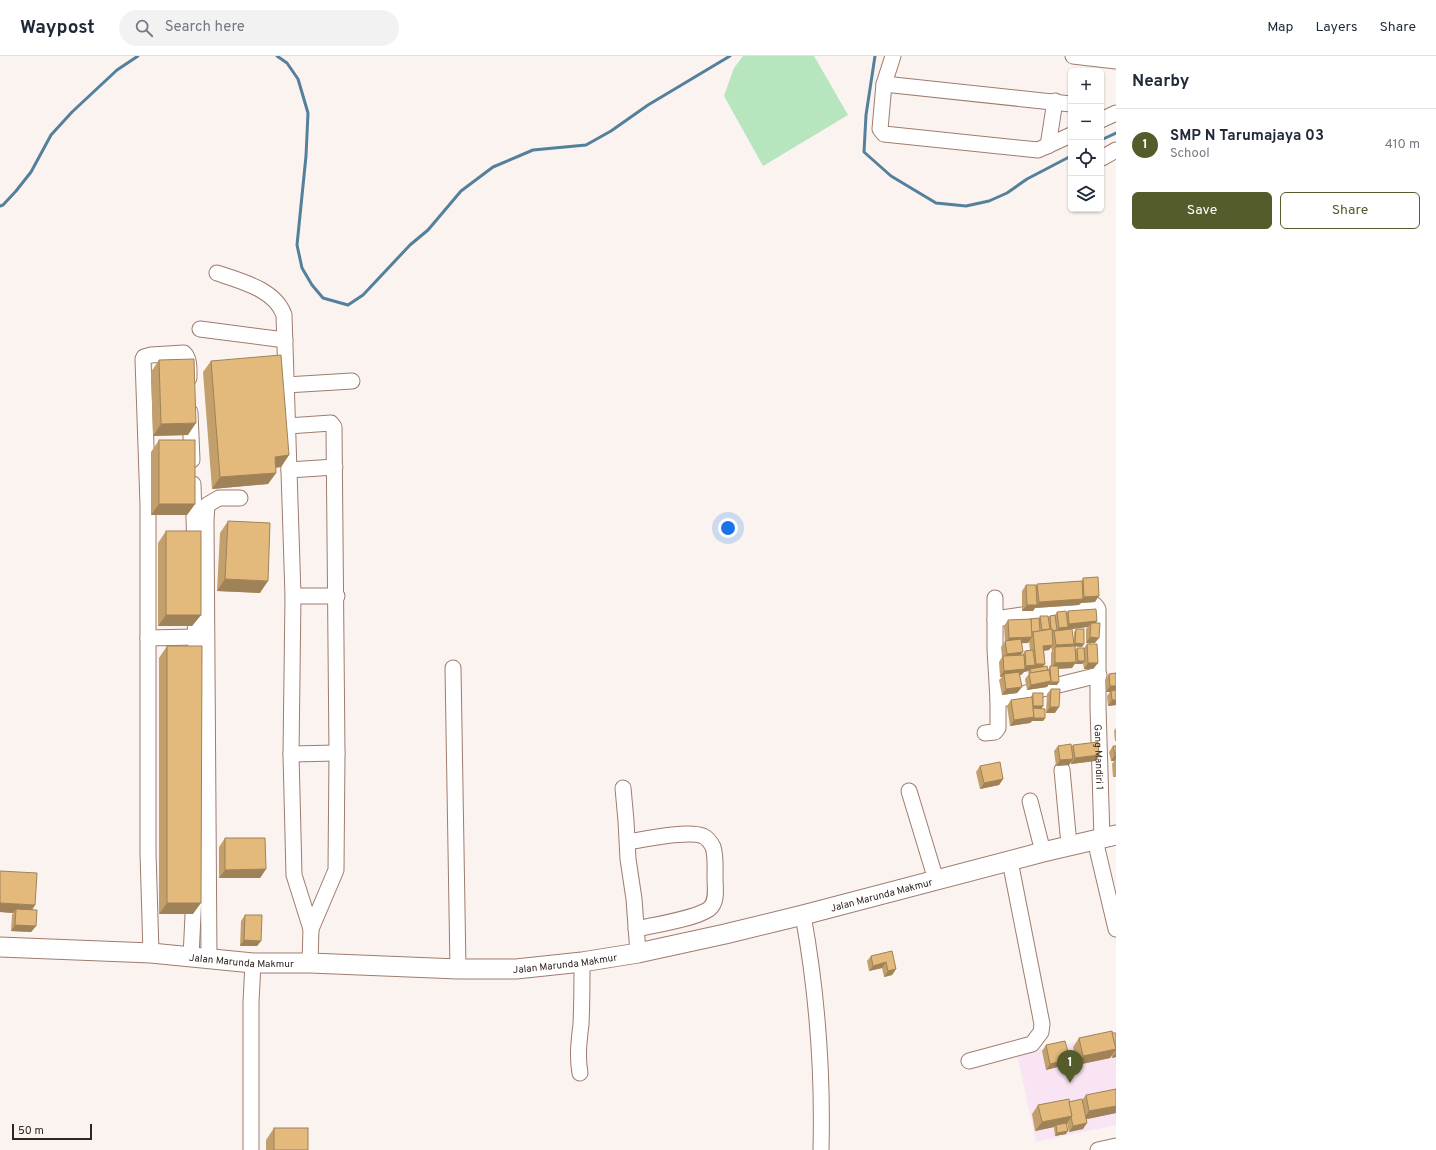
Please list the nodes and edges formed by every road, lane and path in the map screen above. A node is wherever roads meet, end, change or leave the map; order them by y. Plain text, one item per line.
1 (893, 56) edge
2 (1074, 56) edge
3 (1116, 60) edge
4 (884, 84) junction
5 (1054, 102) junction
6 (1068, 104) edge
7 (1104, 107) edge
8 (1116, 109) edge
9 (1116, 113) edge
10 (1104, 119) edge
11 (1068, 136) edge
12 (1048, 146) junction
13 (1116, 150) edge
14 (1104, 157) edge
15 (217, 273) dead end
16 (200, 329) dead end
17 (284, 340) junction
18 (352, 381) dead end
19 (286, 385) junction
20 (288, 426) junction
21 (335, 467) junction
22 (289, 470) junction
23 (240, 498) dead end
24 (293, 596) junction
25 (337, 596) junction
26 (995, 598) dead end
27 (995, 619) junction
28 (195, 637) junction
29 (148, 638) junction
30 (453, 668) dead end
31 (1099, 675) junction
32 (998, 700) junction
33 (985, 733) dead end
34 (337, 753) junction
35 (291, 754) junction
36 (1062, 770) dead end
37 (623, 788) dead end
38 (909, 791) dead end
39 (1030, 801) dead end
40 (1104, 838) edge
41 (628, 842) junction
42 (1070, 846) junction
43 (1043, 852) junction
44 (1010, 861) junction
45 (936, 880) junction
46 (803, 915) junction
47 (311, 929) junction
48 (636, 929) junction
49 (1116, 929) edge
50 (0, 947) edge
51 (151, 953) junction
52 (638, 953) junction
53 (200, 958) junction
54 (582, 962) junction
55 (253, 963) junction
56 (310, 963) junction
57 (458, 969) junction
58 (969, 1062) dead end
59 (580, 1073) dead end
60 (1116, 1146) edge
61 (251, 1150) edge
62 (821, 1150) edge
63 (1098, 1150) edge

1 - 4 street
2 - 3 street
4 - 5 street
4 - 12 street
5 - 6 street
5 - 12 street
7 - 8 street
9 - 10 street
11 - 12 street
13 - 14 street
15 - 17 street
16 - 17 street
17 - 19 street
18 - 19 street
19 - 20 street
20 - 21 street
20 - 22 street
21 - 22 street
21 - 25 street
22 - 24 street
23 - 53 street
24 - 25 street
24 - 35 street
25 - 34 street
26 - 27 street
27 - 31 street, Gang Mandiri 1
27 - 32 street
28 - 29 street
28 - 29 street
28 - 53 street
29 - 51 street
30 - 57 street
31 - 32 street
31 - 40 street, Gang Mandiri 1
32 - 33 street
34 - 35 street
34 - 47 street
35 - 47 street
36 - 42 street
37 - 41 street
38 - 45 street
39 - 43 street
40 - 42 main road, Jalan Marunda Makmur
40 - 49 street, Gang Mandiri 1
41 - 48 street
41 - 48 street
42 - 43 main road, Jalan Marunda Makmur
43 - 44 main road, Jalan Marunda Makmur
44 - 45 main road, Jalan Marunda Makmur
44 - 58 street
45 - 46 main road, Jalan Marunda Makmur
46 - 52 main road, Jalan Marunda Makmur
46 - 62 street
47 - 56 street
48 - 52 street
50 - 51 main road, Jalan Marunda Makmur
51 - 53 main road, Jalan Marunda Makmur
52 - 54 main road, Jalan Marunda Makmur
53 - 55 main road, Jalan Marunda Makmur
54 - 57 main road, Jalan Marunda Makmur
54 - 59 street
55 - 56 main road, Jalan Marunda Makmur
55 - 61 street
56 - 57 main road, Jalan Marunda Makmur
60 - 63 street

